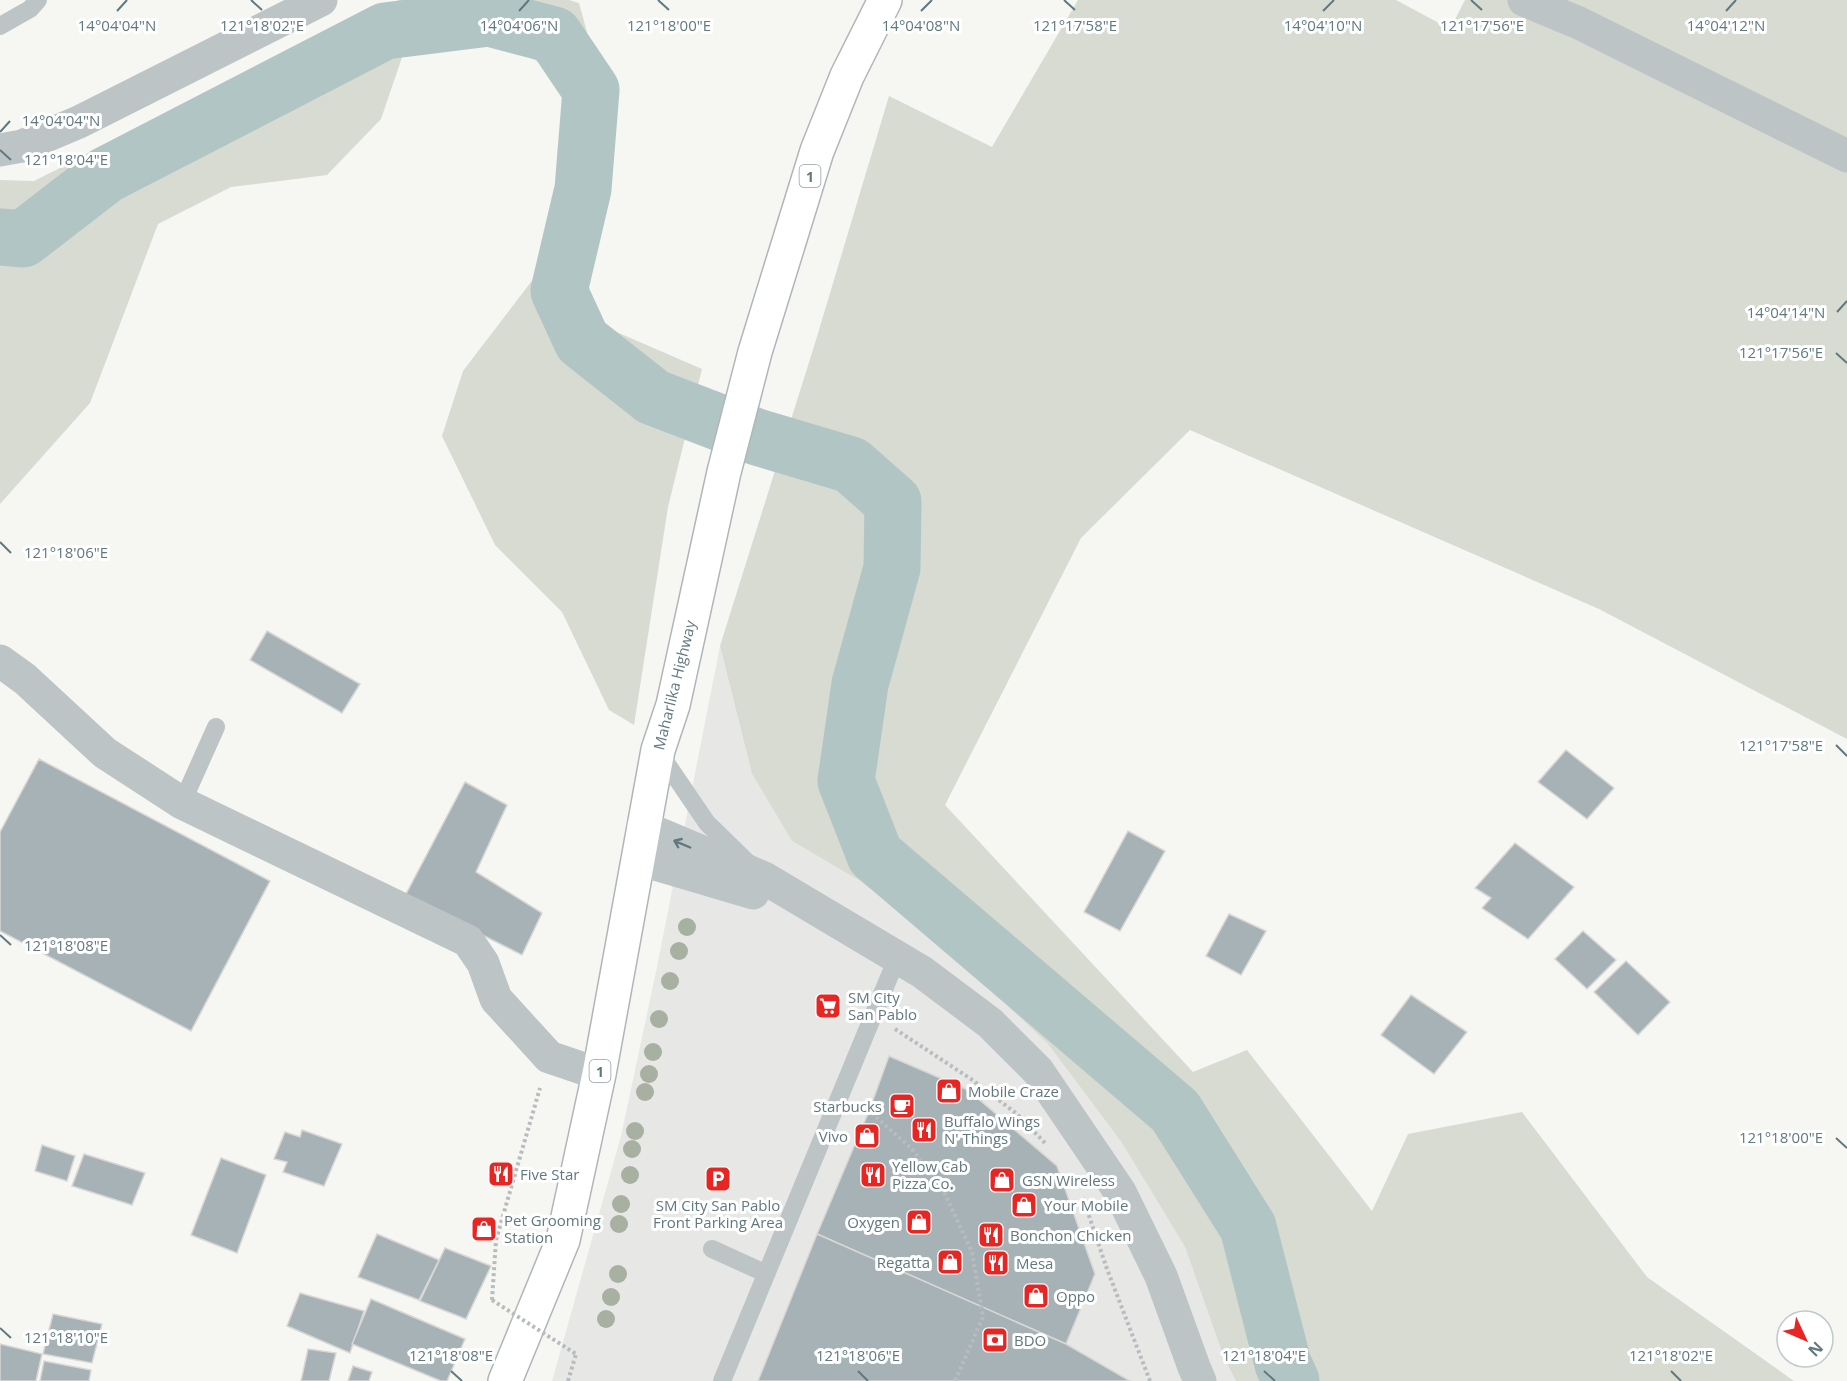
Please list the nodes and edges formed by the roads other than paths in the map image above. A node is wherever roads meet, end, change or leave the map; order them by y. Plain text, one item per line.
1 (38, 0) edge
2 (321, 0) edge
3 (1524, 0) edge
4 (880, 2) edge
5 (0, 26) edge
6 (0, 150) edge
7 (1847, 156) edge
8 (0, 661) edge
9 (216, 727) dead end
10 (658, 750) junction
11 (182, 802) junction
12 (643, 827) junction
13 (638, 859) junction
14 (764, 878) junction
15 (810, 905) junction
16 (897, 958) junction
17 (600, 1074) junction
18 (712, 1249) dead end
19 (765, 1273) junction
20 (505, 1381) edge
21 (722, 1381) edge
22 (1200, 1381) edge

1 - 5 lane
2 - 6 street
3 - 7 street
4 - 10 main road, Maharlika Highway / 1
8 - 11 street
9 - 11 lane
10 - 12 main road, Maharlika Highway / 1
10 - 14 lane
11 - 17 street
12 - 13 main road, Maharlika Highway / 1
14 -> 12 street
13 - 15 street
13 - 17 main road, Maharlika Highway / 1
14 - 15 street
15 - 16 street
16 - 19 lane
16 - 22 street
17 - 20 main road, Maharlika Highway / 1
18 - 19 lane
19 - 21 lane

